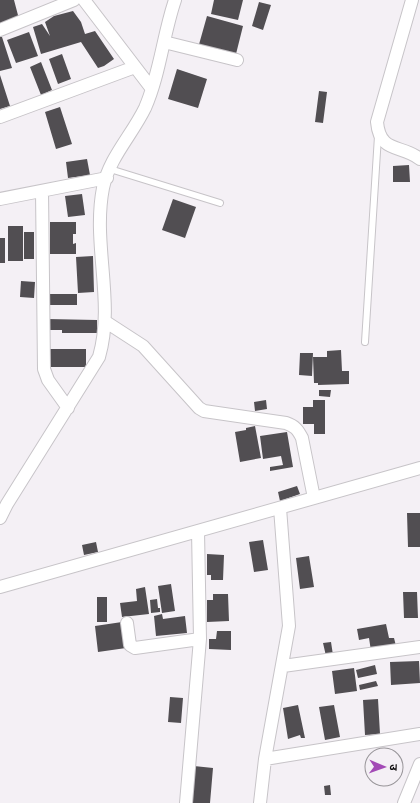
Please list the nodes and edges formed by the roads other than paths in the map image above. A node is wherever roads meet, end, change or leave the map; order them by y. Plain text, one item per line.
1 (74, 0) edge
2 (84, 0) edge
3 (175, 0) edge
4 (412, 0) edge
5 (0, 30) edge
6 (164, 42) junction
7 (237, 60) dead end
8 (135, 67) junction
9 (152, 88) junction
10 (0, 117) edge
11 (378, 134) junction
12 (420, 159) edge
13 (108, 174) junction
14 (42, 191) junction
15 (0, 199) edge
16 (220, 203) dead end
17 (106, 322) junction
18 (365, 342) dead end
19 (68, 408) junction
20 (420, 468) edge
21 (314, 498) junction
22 (280, 508) junction
23 (0, 518) edge
24 (198, 531) junction
25 (0, 587) edge
26 (127, 623) dead end
27 (200, 638) junction
28 (420, 647) edge
29 (283, 666) junction
30 (420, 734) edge
31 (265, 759) junction
32 (420, 764) edge
33 (186, 803) edge
34 (260, 803) edge
35 (404, 803) edge

1 - 5 street
2 - 8 street
3 - 6 street
4 - 11 street
6 - 7 street
6 - 9 street
8 - 9 street
8 - 10 street
9 - 13 street
11 - 12 street
11 - 18 lane
13 - 14 street
13 - 16 lane
13 - 17 street
14 - 15 street
14 - 19 street
17 - 19 street
17 - 21 street
19 - 23 street
20 - 21 street
21 - 22 street
22 - 24 street
22 - 29 street
24 - 25 street
24 - 27 street
26 - 27 street
27 - 33 street
28 - 29 street
29 - 31 street
30 - 31 street
31 - 34 street
32 - 35 street

